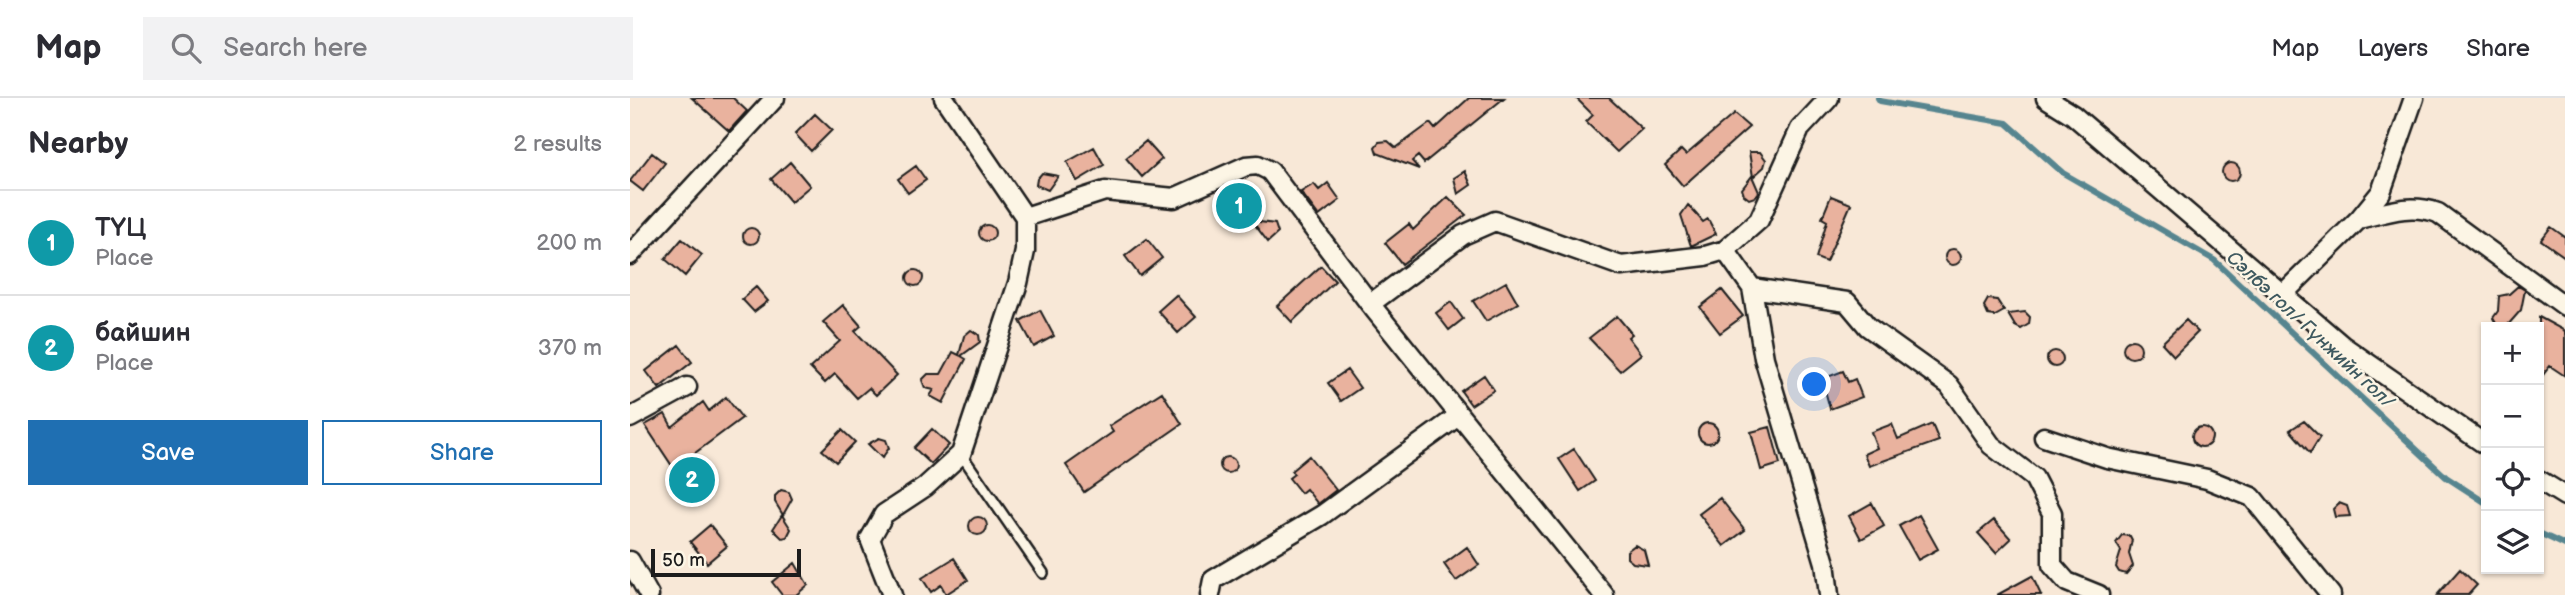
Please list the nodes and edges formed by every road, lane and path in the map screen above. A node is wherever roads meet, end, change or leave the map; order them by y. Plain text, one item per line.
1 (775, 98) edge
2 (944, 98) edge
3 (1829, 98) edge
4 (2046, 98) edge
5 (2413, 98) edge
6 (1025, 218) junction
7 (2359, 219) junction
8 (1725, 250) junction
9 (630, 255) edge
10 (1752, 288) junction
11 (2283, 295) junction
12 (1370, 304) junction
13 (2565, 306) edge
14 (687, 387) dead end
15 (1457, 412) junction
16 (630, 418) edge
17 (2045, 437) dead end
18 (2481, 442) edge
19 (961, 454) junction
20 (2544, 483) edge
21 (2565, 496) edge
22 (630, 561) edge
23 (1043, 573) dead end
24 (649, 595) edge
25 (892, 595) edge
26 (1210, 595) edge
27 (1604, 595) edge
28 (1829, 595) edge
29 (2099, 595) edge
30 (2331, 595) edge

1 - 9 street
2 - 6 street
3 - 8 street
4 - 11 street
5 - 7 street
6 - 12 street
6 - 19 street
7 - 11 street
7 - 13 street
8 - 10 street
8 - 12 street
10 - 28 street
10 - 29 street
11 - 18 street
12 - 15 street
14 - 16 street
15 - 26 street
15 - 27 street
17 - 30 street
19 - 23 lane
19 - 25 street
20 - 21 street
22 - 24 street

